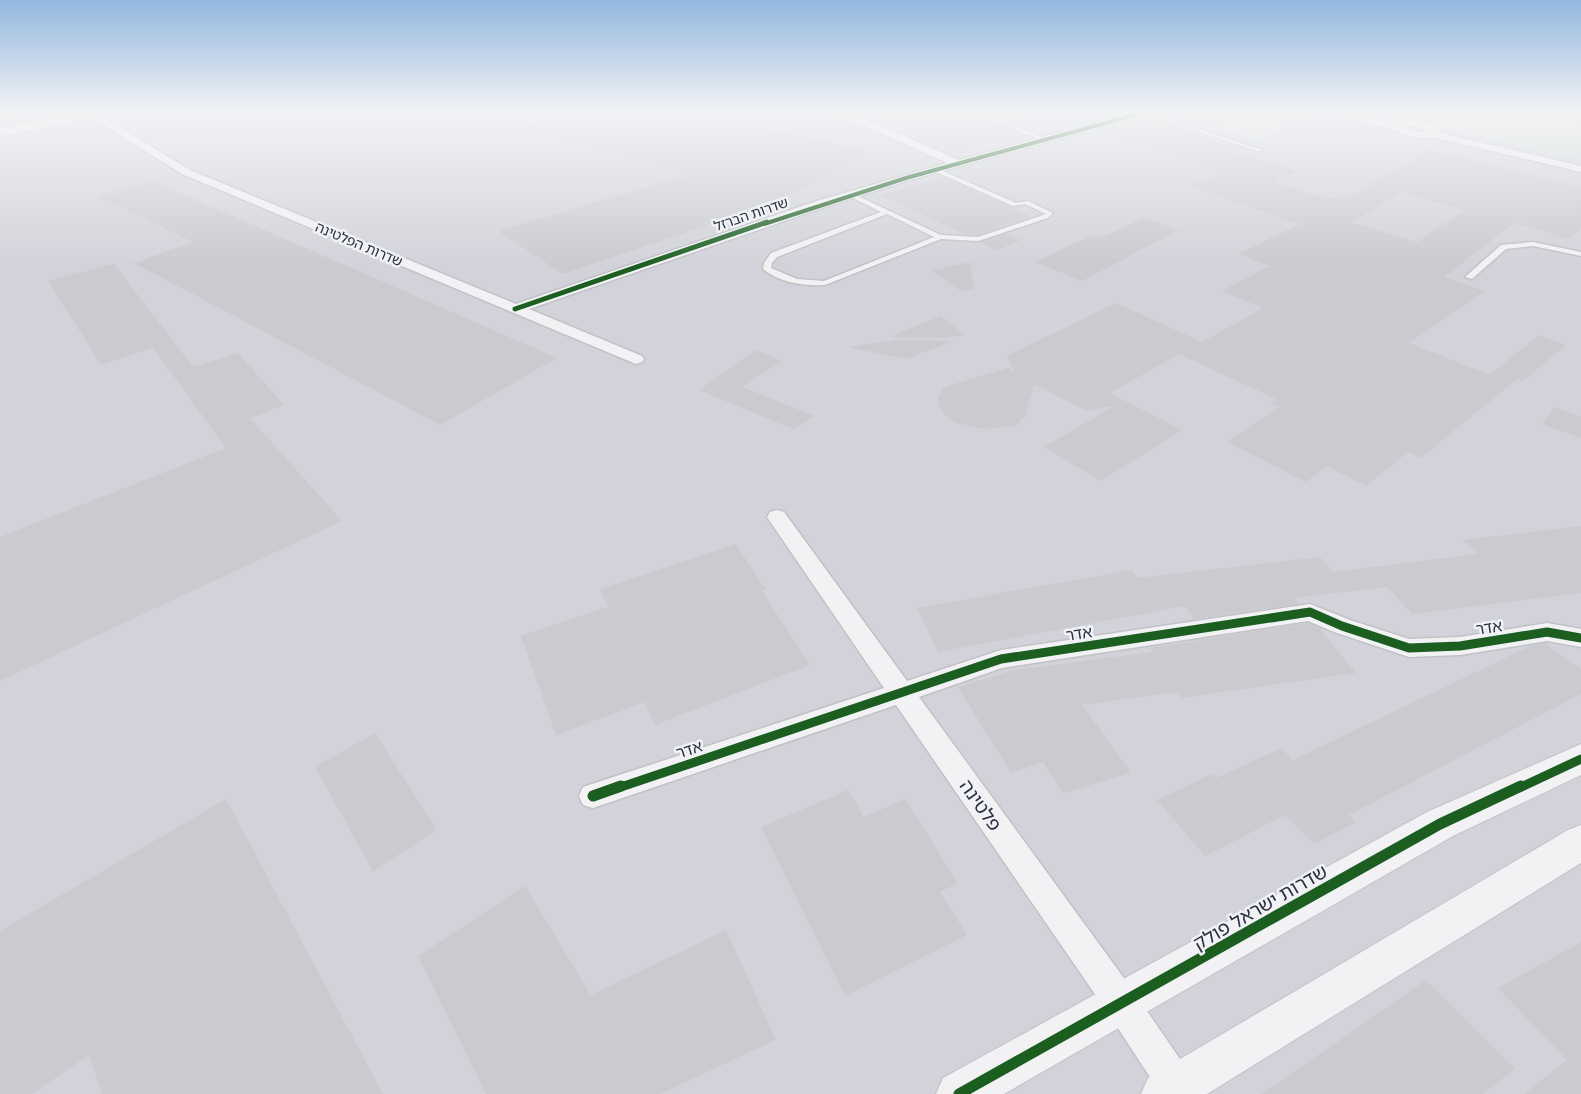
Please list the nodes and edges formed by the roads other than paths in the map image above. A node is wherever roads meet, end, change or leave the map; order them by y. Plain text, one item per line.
1 (174, 164) edge
2 (958, 164) edge
3 (1565, 164) edge
4 (1581, 168) edge
5 (936, 170) junction
6 (851, 195) junction
7 (888, 212) junction
8 (940, 237) junction
9 (1581, 254) edge
10 (1469, 277) dead end
11 (516, 309) junction
12 (636, 359) dead end
13 (777, 518) dead end
14 (1581, 629) edge
15 (1547, 632) junction
16 (1581, 638) edge
17 (902, 693) junction
18 (1581, 759) edge
19 (593, 796) dead end
20 (1581, 842) edge
21 (1122, 1004) junction
22 (1174, 1091) edge
23 (959, 1094) edge

1 - 11 street, שדרות הפלטינה
2 - 5 street, שדרות הברזל
3 - 4 street
5 - 6 street, שדרות הברזל
5 - 8 lane
6 - 7 lane
6 - 11 street, שדרות הברזל
7 - 8 lane
7 - 8 lane
9 - 10 lane
11 - 12 street, שדרות הפלטינה
13 - 17 street, פלטינה
14 - 15 street
15 - 16 street, אדר
15 - 17 street, אדר
17 - 19 street, אדר
17 - 21 street, פלטינה
18 - 21 street, שדרות ישראל פולק
20 - 22 street
21 - 22 street, פלטינה
21 - 23 street, שדרות ישראל פולק

